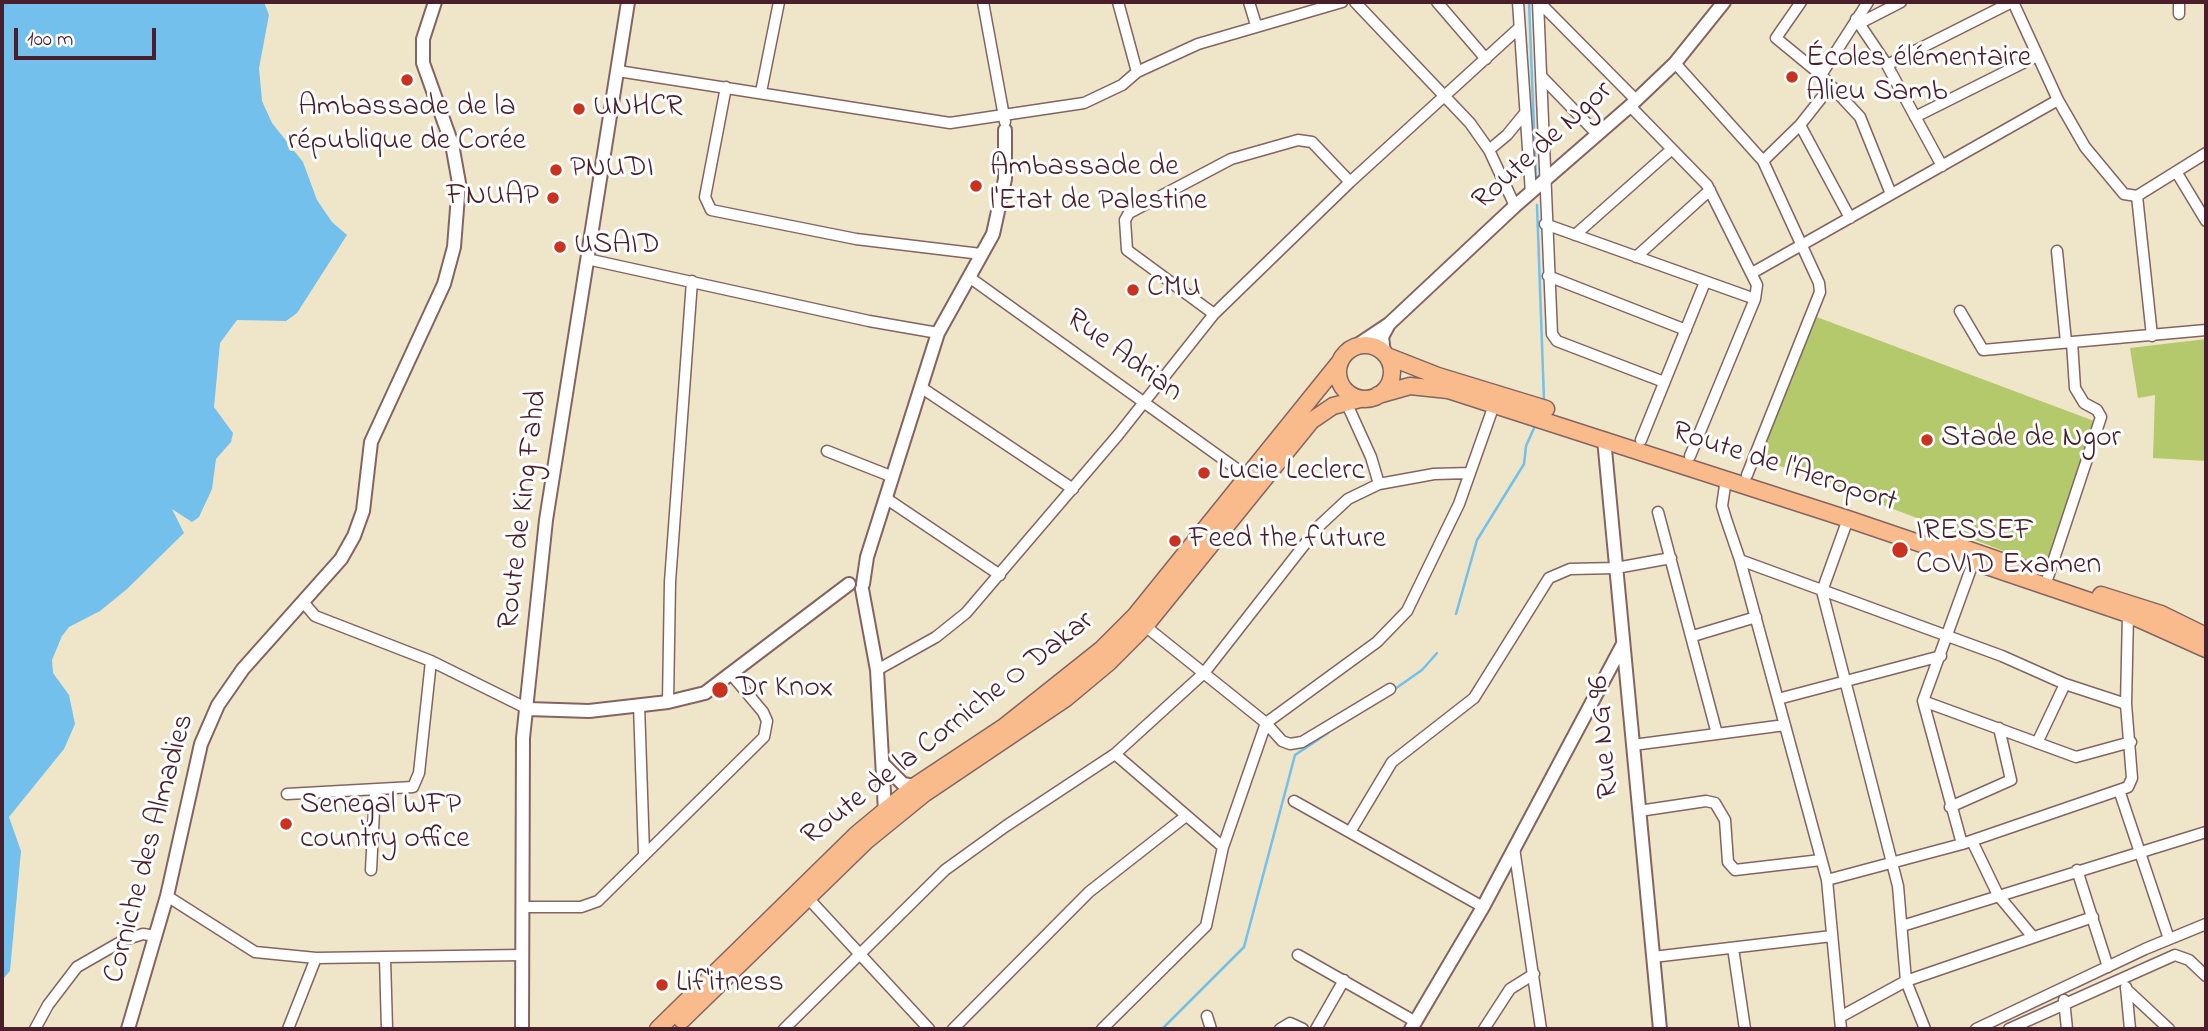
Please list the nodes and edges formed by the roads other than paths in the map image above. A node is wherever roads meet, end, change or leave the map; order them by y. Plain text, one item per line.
1 (435, 2) edge
2 (628, 2) edge
3 (779, 2) edge
4 (983, 2) edge
5 (1118, 2) edge
6 (1249, 2) edge
7 (1342, 2) edge
8 (1355, 2) edge
9 (1437, 2) edge
10 (1518, 2) edge
11 (1538, 2) edge
12 (1724, 2) edge
13 (1801, 2) edge
14 (1868, 2) edge
15 (1901, 2) edge
16 (2012, 2) edge
17 (2179, 2) edge
18 (2179, 14) dead end
19 (1858, 21) junction
20 (1256, 25) junction
21 (1519, 28) junction
22 (2038, 56) junction
23 (1486, 59) junction
24 (1675, 63) junction
25 (1888, 65) junction
26 (618, 71) junction
27 (1137, 72) junction
28 (1821, 75) junction
29 (1542, 77) junction
30 (726, 87) junction
31 (1830, 87) junction
32 (761, 92) junction
33 (1446, 97) junction
34 (2058, 100) junction
35 (1633, 103) junction
36 (1525, 113) junction
37 (1005, 116) junction
38 (1915, 117) junction
39 (1800, 125) junction
40 (1004, 130) joint
41 (1598, 135) junction
42 (1672, 149) junction
43 (1489, 150) junction
44 (2206, 153) edge
45 (1763, 161) junction
46 (1942, 166) junction
47 (2177, 173) junction
48 (1350, 182) junction
49 (1544, 183) junction
50 (1710, 190) junction
51 (1531, 193) junction
52 (1891, 194) junction
53 (2137, 196) junction
54 (1516, 206) junction
55 (1850, 218) junction
56 (2206, 221) edge
57 (1545, 224) junction
58 (1575, 235) junction
59 (1802, 245) junction
60 (2057, 251) dead end
61 (981, 254) junction
62 (1636, 257) junction
63 (587, 258) junction
64 (1752, 273) junction
65 (1548, 276) junction
66 (969, 277) junction
67 (692, 281) junction
68 (1705, 282) junction
69 (1755, 299) junction
70 (1960, 311) dead end
71 (1214, 314) junction
72 (1389, 324) junction
73 (1686, 330) junction
74 (2206, 330) edge
75 (938, 332) junction
76 (2152, 336) junction
77 (2069, 342) junction
78 (1353, 348) junction
79 (1385, 355) junction
80 (1339, 363) junction
81 (1664, 382) junction
82 (922, 388) junction
83 (1378, 396) junction
84 (1353, 400) junction
85 (1144, 401) junction
86 (1494, 405) junction
87 (1604, 439) junction
88 (1641, 440) junction
89 (827, 450) dead end
90 (1690, 456) junction
91 (1470, 473) junction
92 (1747, 475) junction
93 (893, 477) junction
94 (1248, 477) junction
95 (1726, 479) junction
96 (1379, 484) junction
97 (1073, 489) junction
98 (887, 499) junction
99 (1658, 512) dead end
100 (1848, 519) junction
101 (1671, 558) junction
102 (1740, 560) junction
103 (1973, 563) junction
104 (1616, 568) junction
105 (1000, 575) junction
106 (2048, 577) junction
107 (858, 584) junction
108 (1822, 591) junction
109 (303, 603) junction
110 (2127, 614) junction
111 (1756, 617) junction
112 (1145, 626) junction
113 (2199, 628) edge
114 (1693, 636) junction
115 (2206, 636) edge
116 (1947, 637) junction
117 (1623, 644) junction
118 (2206, 649) edge
119 (1941, 656) junction
120 (431, 661) junction
121 (877, 670) junction
122 (1204, 673) junction
123 (731, 674) junction
124 (1844, 682) junction
125 (2065, 684) junction
126 (1390, 689) dead end
127 (1778, 699) junction
128 (1923, 701) junction
129 (668, 702) junction
130 (2126, 704) junction
131 (639, 705) junction
132 (527, 709) junction
133 (1266, 723) junction
134 (1785, 725) junction
135 (1999, 728) junction
136 (1717, 734) junction
137 (2131, 742) junction
138 (2037, 743) junction
139 (1633, 745) junction
140 (1115, 754) junction
141 (884, 764) junction
142 (915, 786) junction
143 (2119, 790) junction
144 (375, 791) junction
145 (287, 794) dead end
146 (1294, 801) dead end
147 (1950, 807) junction
148 (885, 811) junction
149 (1639, 811) junction
150 (1186, 816) junction
151 (1350, 832) junction
152 (2206, 832) edge
153 (1967, 843) junction
154 (1223, 848) junction
155 (1514, 848) junction
156 (2138, 851) junction
157 (643, 853) junction
158 (1821, 860) junction
159 (1892, 861) junction
160 (371, 870) dead end
161 (2077, 870) junction
162 (1827, 880) junction
163 (1998, 895) junction
164 (167, 896) junction
165 (807, 897) junction
166 (523, 907) junction
167 (1483, 907) junction
168 (2093, 918) junction
169 (2206, 924) edge
170 (1902, 926) junction
171 (156, 936) junction
172 (1832, 936) junction
173 (2033, 937) junction
174 (2169, 939) junction
175 (1733, 948) junction
176 (860, 953) junction
177 (1298, 955) dead end
178 (522, 956) junction
179 (1653, 957) junction
180 (316, 958) junction
181 (385, 958) junction
182 (2108, 967) junction
183 (1534, 974) junction
184 (2124, 976) junction
185 (2206, 976) edge
186 (1344, 980) junction
187 (1906, 981) junction
188 (2063, 989) junction
189 (2126, 989) junction
190 (2065, 1003) junction
191 (1207, 1016) dead end
192 (1840, 1017) junction
193 (1414, 1025) edge
194 (35, 1029) edge
195 (128, 1029) edge
196 (288, 1029) edge
197 (387, 1029) edge
198 (522, 1029) edge
199 (658, 1029) edge
200 (673, 1029) edge
201 (783, 1029) edge
202 (929, 1029) edge
203 (953, 1029) edge
204 (1102, 1029) edge
205 (1211, 1029) edge
206 (1280, 1029) edge
207 (1303, 1029) edge
208 (1316, 1029) edge
209 (1484, 1029) edge
210 (1541, 1029) edge
211 (1660, 1029) edge
212 (1745, 1029) edge
213 (1841, 1029) edge
214 (1925, 1029) edge
215 (1976, 1029) edge
216 (2010, 1029) edge
217 (2067, 1029) edge
218 (2130, 1029) edge
219 (2169, 1029) edge

1 - 109 street, Corniche des Almadies
2 - 26 street, Route de King Fahd
3 - 32 street
4 - 37 street
5 - 27 street
6 - 20 street
7 - 20 street
8 - 33 street
9 - 23 street
10 - 21 street
11 - 29 street
11 - 35 street
12 - 24 street, Route de Ngor
13 - 28 street
14 - 19 street
15 - 19 street
16 - 22 street
16 - 25 street
17 - 18 street
19 - 25 street
19 - 28 street
20 - 27 street
21 - 23 street
21 - 36 street
22 - 34 street
22 - 38 street
23 - 33 street
24 - 35 street, Route de Ngor
24 - 45 street
25 - 38 street
26 - 30 street
26 - 63 street, Route de King Fahd
27 - 37 street
28 - 31 street
29 - 41 street
29 - 49 street
30 - 32 street
30 - 61 street
31 - 39 street
31 - 52 street
32 - 37 street
33 - 43 street
33 - 48 street
34 - 46 street
34 - 53 street
35 - 41 street, Route de Ngor
35 - 42 street
36 - 43 street
36 - 51 street
37 - 40 street
38 - 46 street
39 - 45 street
39 - 55 street
40 - 61 street
41 - 49 street, Route de Ngor
42 - 50 street
42 - 58 street
43 - 54 street
44 - 47 street
45 - 59 street
46 - 52 street
47 - 53 street
47 - 56 street
48 - 71 street
48 - 71 street
49 - 51 street, Route de Ngor
49 - 57 street
50 - 62 street
50 - 64 street
51 - 54 street, Route de Ngor
52 - 55 street
53 - 76 street
54 - 72 street, Route de Ngor
55 - 59 street
57 - 58 street
57 - 65 street
58 - 62 street
59 - 64 street
59 - 92 street
60 - 77 street
61 - 66 street
62 - 68 street
63 - 67 street
63 - 132 street, Route de King Fahd
64 - 69 street
65 - 73 street
65 - 81 street
66 - 75 street
66 - 85 street, Rue Adrian
67 - 75 street
67 - 129 street
68 - 69 street
68 - 73 street
69 - 90 street
70 - 77 street
71 - 85 street
72 - 78 street, Route de Ngor
72 - 79 street
73 - 81 street
74 - 76 street
75 - 82 street
76 - 77 street
77 - 106 street
78 - 79 highway
78 - 80 highway
79 - 83 highway
79 - 88 highway, Route de l'Aeroport
80 - 84 highway
80 - 94 highway, Route de la Corniche O Dakar
81 - 88 street
82 - 93 street
82 - 97 street
83 - 84 highway
83 - 86 highway, Route de l'Aeroport
84 - 96 street
84 - 112 highway, Route de la Corniche O Dakar
85 - 94 street, Rue Adrian
85 - 97 street
86 - 87 highway, Route de l'Aeroport
86 - 91 street
87 - 95 highway, Route de l'Aeroport
87 - 104 street, Rue NG 96
88 - 90 highway, Route de l'Aeroport
89 - 93 street
90 - 92 highway, Route de l'Aeroport
91 - 96 street
91 - 133 street
92 - 106 highway, Route de l'Aeroport
93 - 98 street
94 - 142 highway, Route de la Corniche O Dakar
95 - 100 highway, Route de l'Aeroport
95 - 102 street
96 - 122 street
97 - 105 street
98 - 105 street
98 - 107 street
99 - 101 street
100 - 103 highway, Route de l'Aeroport
100 - 108 street
101 - 104 street
101 - 114 street
102 - 108 street
102 - 111 street
103 - 110 highway, Route de l'Aeroport
103 - 116 street
104 - 117 street, Rue NG 96
104 - 151 street
105 - 121 street
106 - 113 highway, Route de l'Aeroport
107 - 121 street
107 - 123 street
108 - 116 street
108 - 124 street
109 - 120 street
109 - 164 street, Corniche des Almadies
110 - 118 highway, Route de l'Aeroport
110 - 130 street
111 - 114 street
111 - 127 street
112 - 122 street
112 - 165 highway, Route de la Corniche O Dakar
113 - 115 highway, Route de l'Aeroport
114 - 136 street
116 - 119 street
116 - 125 street
117 - 139 street, Rue NG 96
117 - 155 street
119 - 124 street
119 - 128 street
120 - 132 street
120 - 144 street
121 - 141 street
122 - 133 street
122 - 140 street
123 - 129 street
123 - 157 street
124 - 127 street
124 - 159 street
125 - 130 street
125 - 138 street
126 - 133 street
127 - 134 street
128 - 135 street
128 - 147 street
129 - 131 street
130 - 137 street
131 - 132 street
131 - 157 street
132 - 166 street, Route de King Fahd
133 - 154 street
134 - 136 street
134 - 158 street
135 - 138 street
135 - 147 street
136 - 139 street
137 - 138 street
137 - 143 street
139 - 149 street, Rue NG 96
140 - 150 street
140 - 176 street
141 - 142 street
141 - 148 street
142 - 148 highway, Route de la Corniche O Dakar
143 - 153 street
143 - 156 street
144 - 145 street
144 - 160 street
146 - 151 street
147 - 153 street
148 - 199 highway, Route de la Corniche O Dakar
149 - 158 street
149 - 179 street, Rue NG 96
150 - 154 street
150 - 203 street
151 - 167 street
152 - 156 street
153 - 159 street
153 - 163 street
154 - 204 street
155 - 167 street
155 - 183 street
156 - 161 street
156 - 174 street
157 - 166 street
158 - 162 street
159 - 162 street
159 - 170 street
161 - 163 street
161 - 168 street
162 - 172 street
163 - 170 street
163 - 173 street
164 - 171 street, Corniche des Almadies
164 - 180 street
165 - 176 street
165 - 200 highway, Route de la Corniche O Dakar
166 - 178 street, Route de King Fahd
167 - 193 street
168 - 173 street
168 - 182 street
169 - 174 street
170 - 187 street
171 - 194 street
171 - 195 street, Corniche des Almadies
172 - 175 street
172 - 192 street
173 - 187 street
174 - 182 street
175 - 179 street
175 - 212 street
176 - 201 street
176 - 202 street
177 - 186 street
178 - 181 street
178 - 198 street, Route de King Fahd
179 - 211 street, Rue NG 96
180 - 181 street
180 - 196 street
181 - 197 street
182 - 188 street
183 - 209 street
183 - 210 street
184 - 185 street
184 - 189 street
184 - 190 street
186 - 193 street
186 - 208 street
187 - 192 street
187 - 214 street
188 - 190 street
188 - 215 street
189 - 218 street
189 - 219 street
190 - 216 street
190 - 217 street
191 - 205 street
192 - 213 street
206 - 207 street

